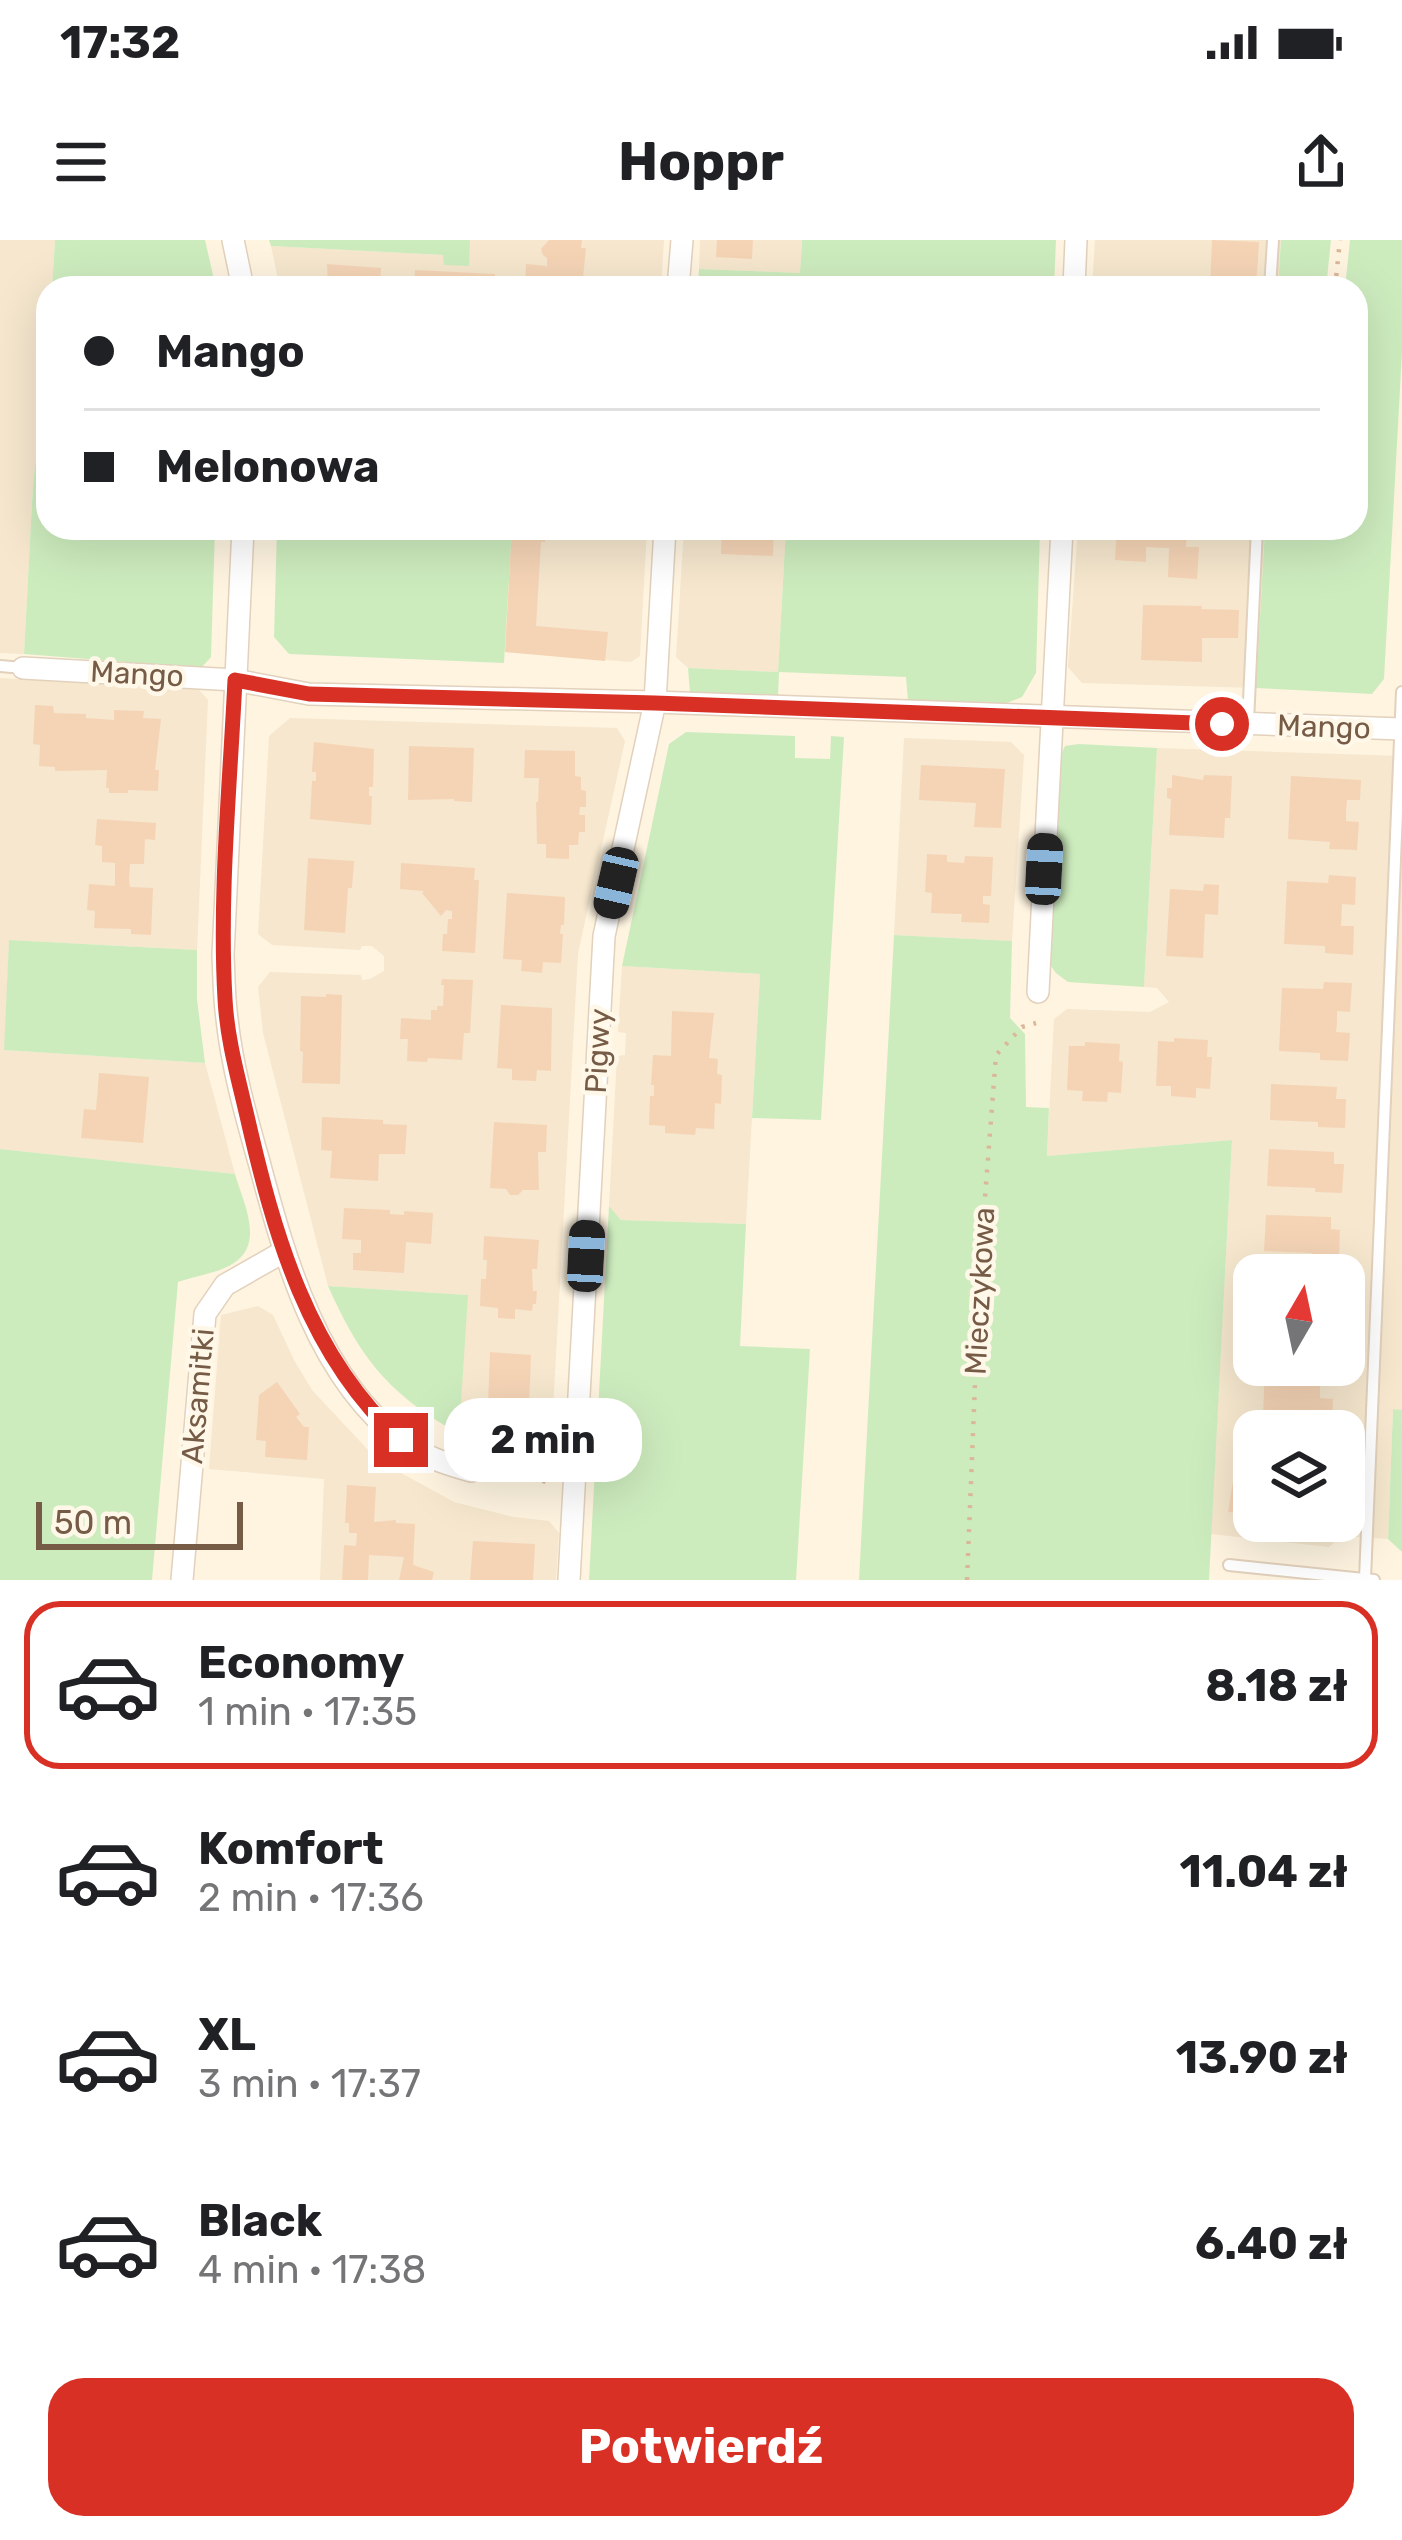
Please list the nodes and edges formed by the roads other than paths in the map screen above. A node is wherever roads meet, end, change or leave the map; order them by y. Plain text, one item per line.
1 (233, 240) edge
2 (682, 240) edge
3 (1076, 240) edge
4 (1273, 240) edge
5 (240, 276) edge
6 (680, 276) edge
7 (1074, 276) edge
8 (1271, 276) edge
9 (242, 540) edge
10 (664, 540) edge
11 (1061, 540) edge
12 (1256, 540) edge
13 (12, 667) edge
14 (235, 680) junction
15 (1402, 692) edge
16 (655, 703) junction
17 (1051, 718) junction
18 (1248, 725) junction
19 (1401, 729) edge
20 (1038, 992) dead end
21 (284, 1252) junction
22 (471, 1471) road end
23 (1228, 1565) dead end
24 (182, 1580) edge
25 (568, 1580) edge
26 (1369, 1580) edge

1 - 5 street
2 - 6 street
3 - 7 street
4 - 8 lane
9 - 14 street
10 - 16 street, Pigwy
11 - 17 street
12 - 18 lane
13 - 14 street, Mango
14 - 16 street, Mango
14 - 21 street
15 - 19 lane
16 - 17 street, Mango
16 - 25 street, Pigwy
17 - 18 street, Mango
17 - 20 street
18 - 19 street, Mango
19 - 26 lane
21 - 22 street
21 - 24 street, Aksamitki
23 - 26 lane

